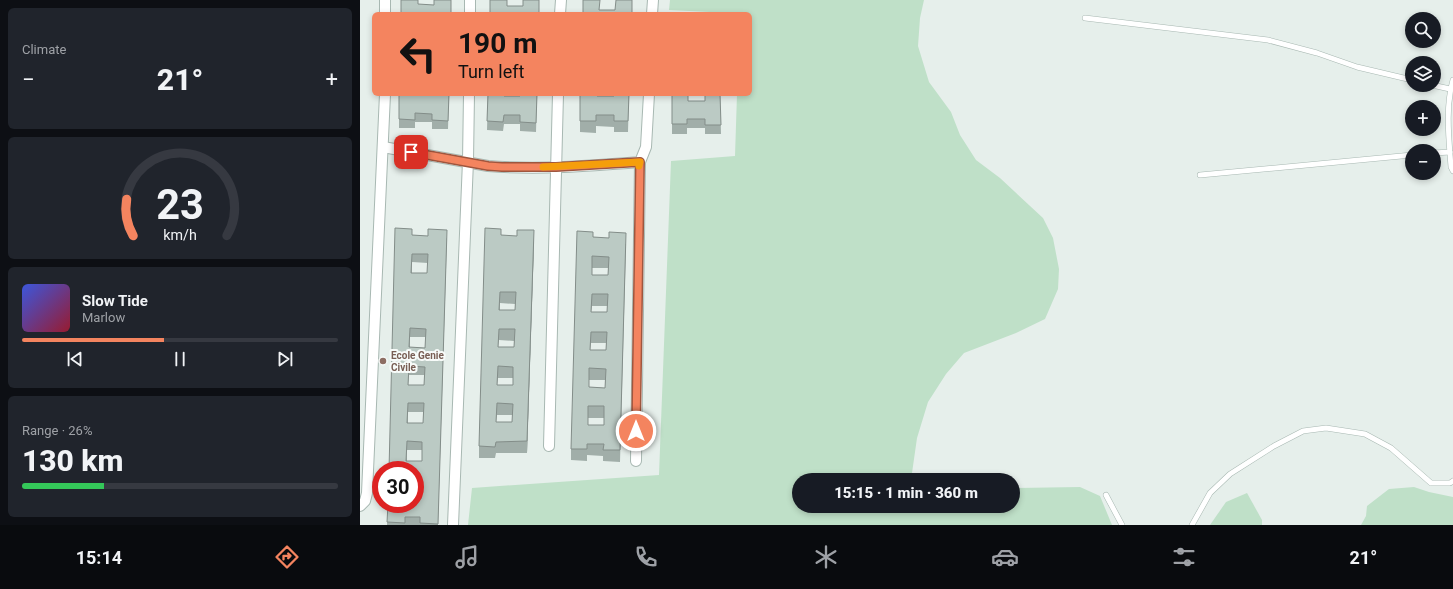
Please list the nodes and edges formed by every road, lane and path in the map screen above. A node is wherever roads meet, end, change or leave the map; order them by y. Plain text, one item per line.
1 (385, 0) edge
2 (470, 0) edge
3 (561, 0) edge
4 (653, 0) edge
5 (385, 12) edge
6 (470, 12) edge
7 (560, 12) edge
8 (652, 12) edge
9 (1085, 18) dead end
10 (1405, 78) edge
11 (1453, 80) edge
12 (1441, 87) edge
13 (1450, 89) junction
14 (384, 96) edge
15 (469, 96) edge
16 (558, 96) edge
17 (649, 96) edge
18 (383, 146) junction
19 (1450, 152) junction
20 (1441, 153) edge
21 (1405, 156) edge
22 (468, 161) junction
23 (640, 162) junction
24 (556, 167) junction
25 (1453, 171) edge
26 (1200, 175) dead end
27 (549, 446) dead end
28 (636, 461) dead end
29 (1453, 481) edge
30 (1106, 495) dead end
31 (360, 506) edge
32 (453, 525) edge
33 (1122, 525) edge
34 (1192, 525) edge

1 - 5 street
2 - 6 street
3 - 7 street
4 - 8 street
9 - 10 lane
11 - 13 lane
12 - 13 lane
13 - 19 lane
14 - 18 street
15 - 22 street
16 - 24 street
17 - 23 street
18 - 22 street
18 - 31 street
19 - 20 lane
19 - 25 lane
21 - 26 lane
22 - 24 street
22 - 32 street
23 - 24 street
23 - 28 street
24 - 27 street
29 - 34 lane
30 - 33 lane

